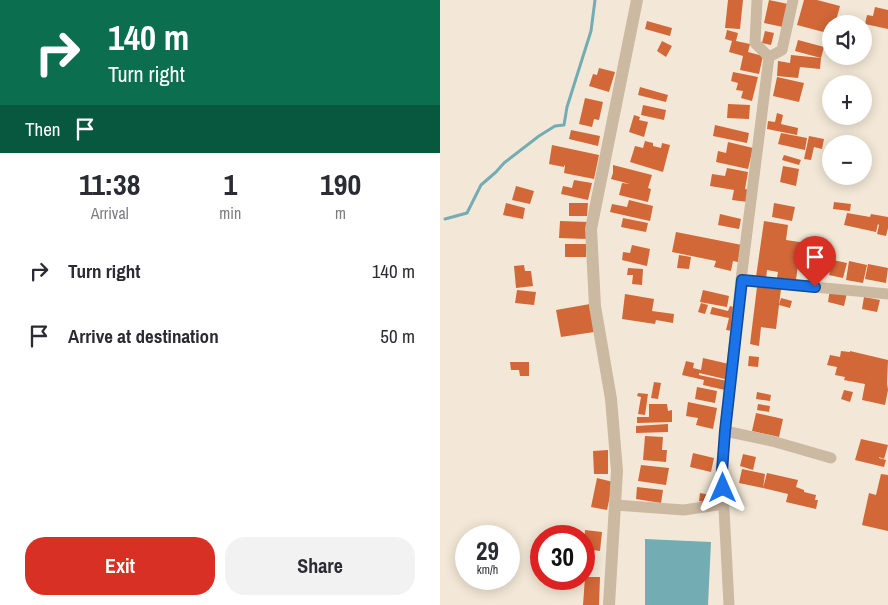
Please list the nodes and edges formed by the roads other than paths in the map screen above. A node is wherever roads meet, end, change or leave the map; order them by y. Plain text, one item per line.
1 (637, 0) edge
2 (757, 0) edge
3 (793, 0) edge
4 (769, 57) junction
5 (742, 280) junction
6 (888, 294) edge
7 (725, 431) junction
8 (831, 458) dead end
9 (724, 504) junction
10 (615, 505) junction
11 (609, 605) edge
12 (729, 605) edge

1 - 10 street
2 - 4 street
3 - 4 street
4 - 5 street
5 - 6 street
5 - 7 street
7 - 8 street
7 - 9 street
9 - 10 street
9 - 12 street
10 - 11 street

